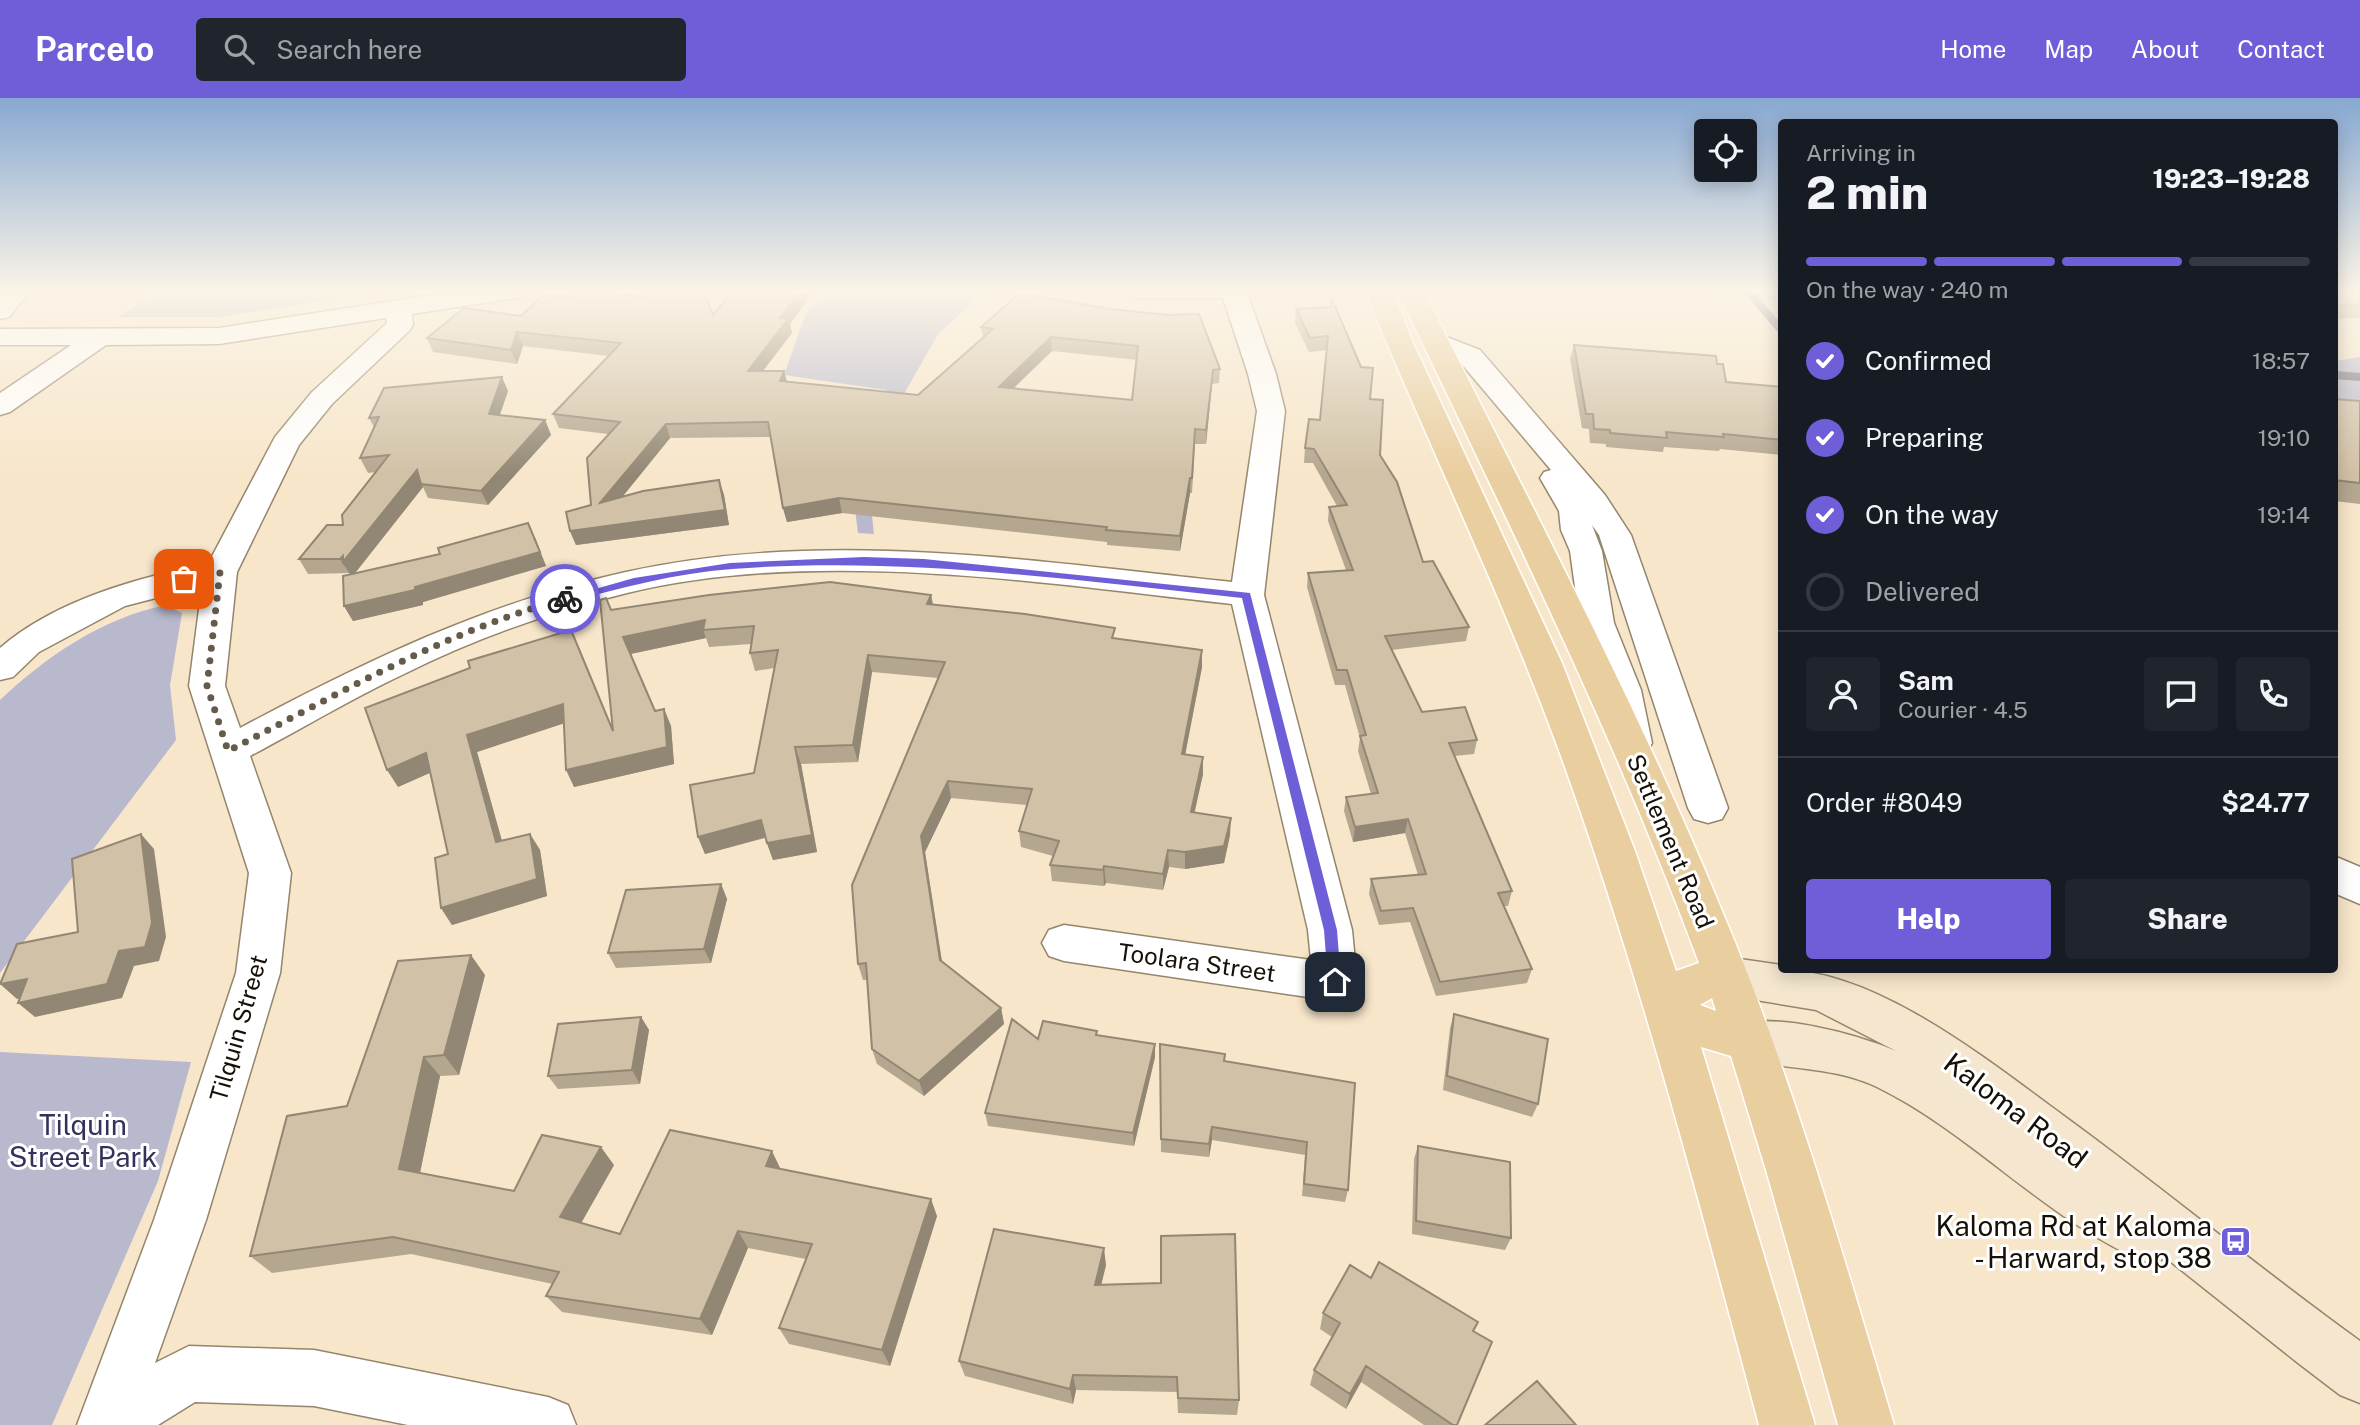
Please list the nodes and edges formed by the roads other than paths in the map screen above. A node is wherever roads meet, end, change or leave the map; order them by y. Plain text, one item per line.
1 (78, 352) edge
2 (371, 352) edge
3 (1254, 352) edge
4 (1405, 352) edge
5 (1424, 352) edge
6 (1440, 352) edge
7 (1461, 352) edge
8 (0, 406) edge
9 (1531, 430) junction
10 (1462, 478) junction
11 (220, 572) junction
12 (1247, 595) junction
13 (0, 668) edge
14 (228, 751) junction
15 (1636, 758) junction
16 (1708, 808) dead end
17 (2338, 874) edge
18 (2360, 887) edge
19 (1064, 943) dead end
20 (1726, 976) junction
21 (1667, 1010) junction
22 (1748, 1040) junction
23 (2272, 1312) junction
24 (2360, 1375) edge
25 (106, 1425) edge
26 (548, 1425) edge
27 (1787, 1425) edge
28 (1866, 1425) edge

1 - 8 street
2 - 11 street, Tilquin Street
3 - 12 street, Toolara Street
4 - 10 main road
5 - 10 main road
6 - 15 main road, Settlement Road
7 - 9 street
9 - 15 street
9 - 16 street
10 - 21 main road
11 - 13 street
11 - 14 street, Tilquin Street
12 - 14 street
12 - 19 street, Toolara Street
14 - 25 street, Tilquin Street
15 - 20 main road, Settlement Road
17 - 18 street
20 - 21 main road
20 - 22 main road, Settlement Road
20 - 23 street, Kaloma Road
21 - 22 main road
21 - 27 main road
22 - 23 street, Kaloma Road
22 - 28 main road, Settlement Road
23 - 24 street, Kaloma Road
25 - 26 street

